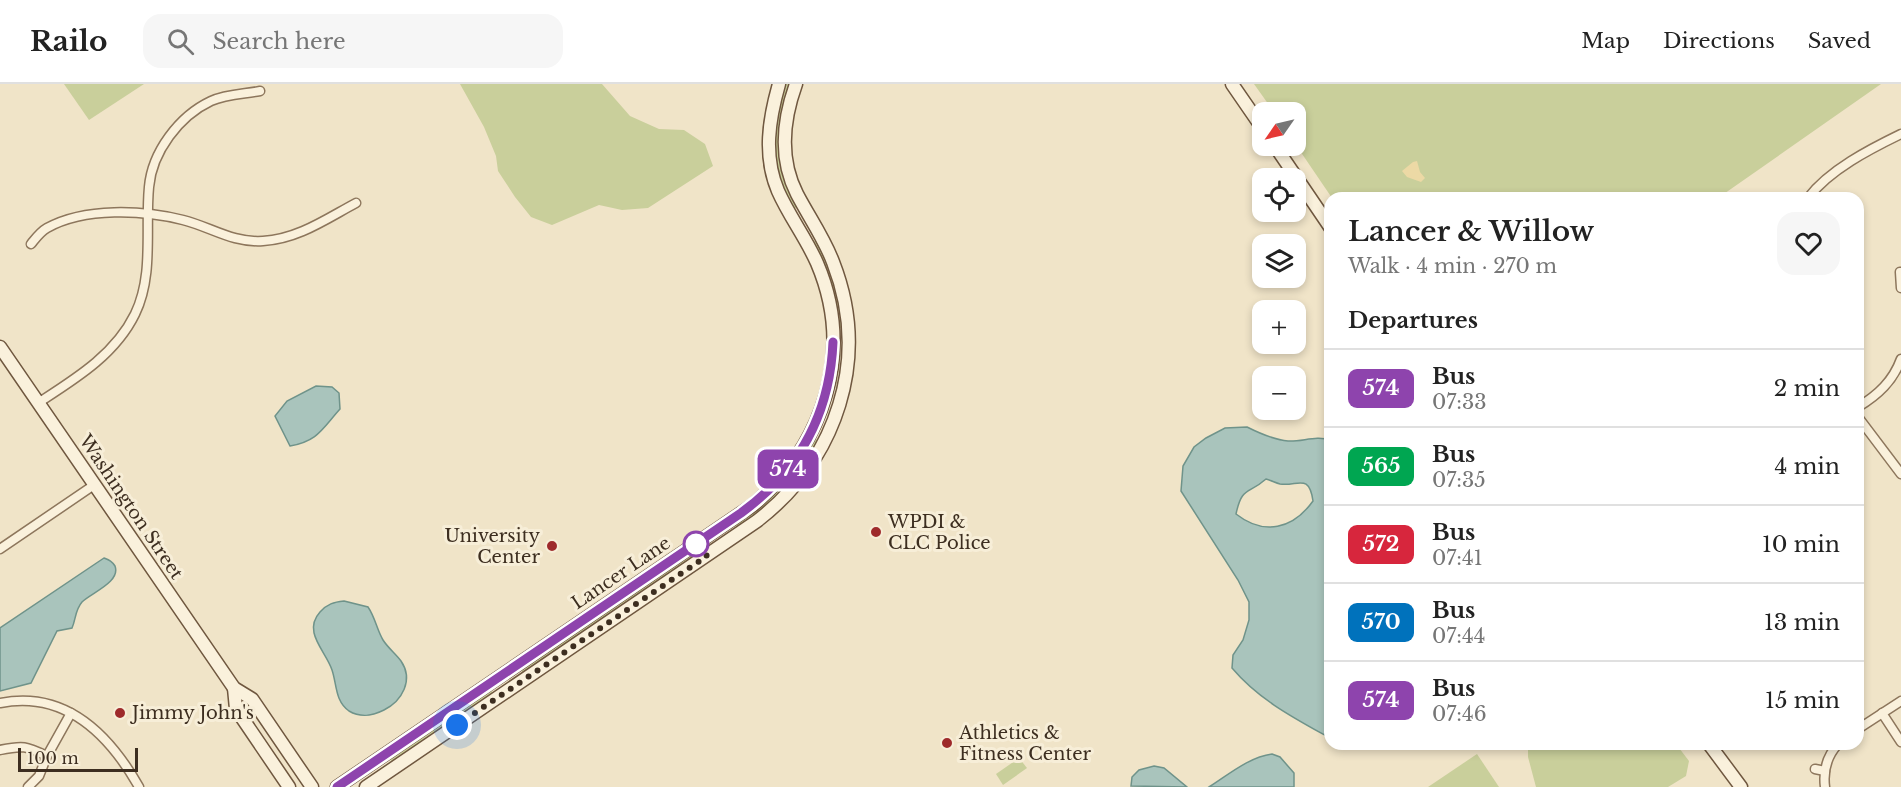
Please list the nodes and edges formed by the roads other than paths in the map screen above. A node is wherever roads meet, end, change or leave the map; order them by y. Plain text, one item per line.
1 (779, 84) edge
2 (796, 84) edge
3 (1232, 84) edge
4 (260, 91) dead end
5 (1252, 113) edge
6 (1901, 134) edge
7 (1282, 156) edge
8 (1814, 192) edge
9 (356, 203) dead end
10 (149, 214) junction
11 (1324, 218) edge
12 (31, 244) dead end
13 (1900, 272) edge
14 (1901, 288) edge
15 (0, 347) edge
16 (1901, 359) edge
17 (39, 403) junction
18 (1864, 403) edge
19 (1864, 425) edge
20 (1901, 474) edge
21 (94, 485) junction
22 (0, 549) edge
23 (234, 688) junction
24 (1901, 701) edge
25 (0, 703) edge
26 (71, 713) junction
27 (1882, 713) junction
28 (1864, 725) edge
29 (1901, 742) edge
30 (0, 750) edge
31 (1713, 750) edge
32 (1833, 750) edge
33 (47, 756) junction
34 (28, 787) edge
35 (139, 787) edge
36 (289, 787) edge
37 (312, 787) edge
38 (337, 787) edge
39 (366, 787) edge
40 (1741, 787) edge
41 (1825, 787) edge

1 - 38 street, Lancer Lane
2 - 39 street, Lancer Lane
3 - 5 street
4 - 10 street
6 - 8 street
7 - 11 street
9 - 10 street
10 - 12 street
10 - 17 street
13 - 14 street
15 - 17 street, Washington Street
16 - 18 street
17 - 21 street, Washington Street
19 - 20 street
21 - 22 street
21 - 23 street, Washington Street
23 - 36 street, Washington Street
23 - 37 street, Washington Street
24 - 27 street
25 - 26 street
26 - 33 street
26 - 35 street
27 - 28 street
27 - 29 street
30 - 33 street
31 - 40 street
32 - 41 street
33 - 34 street

